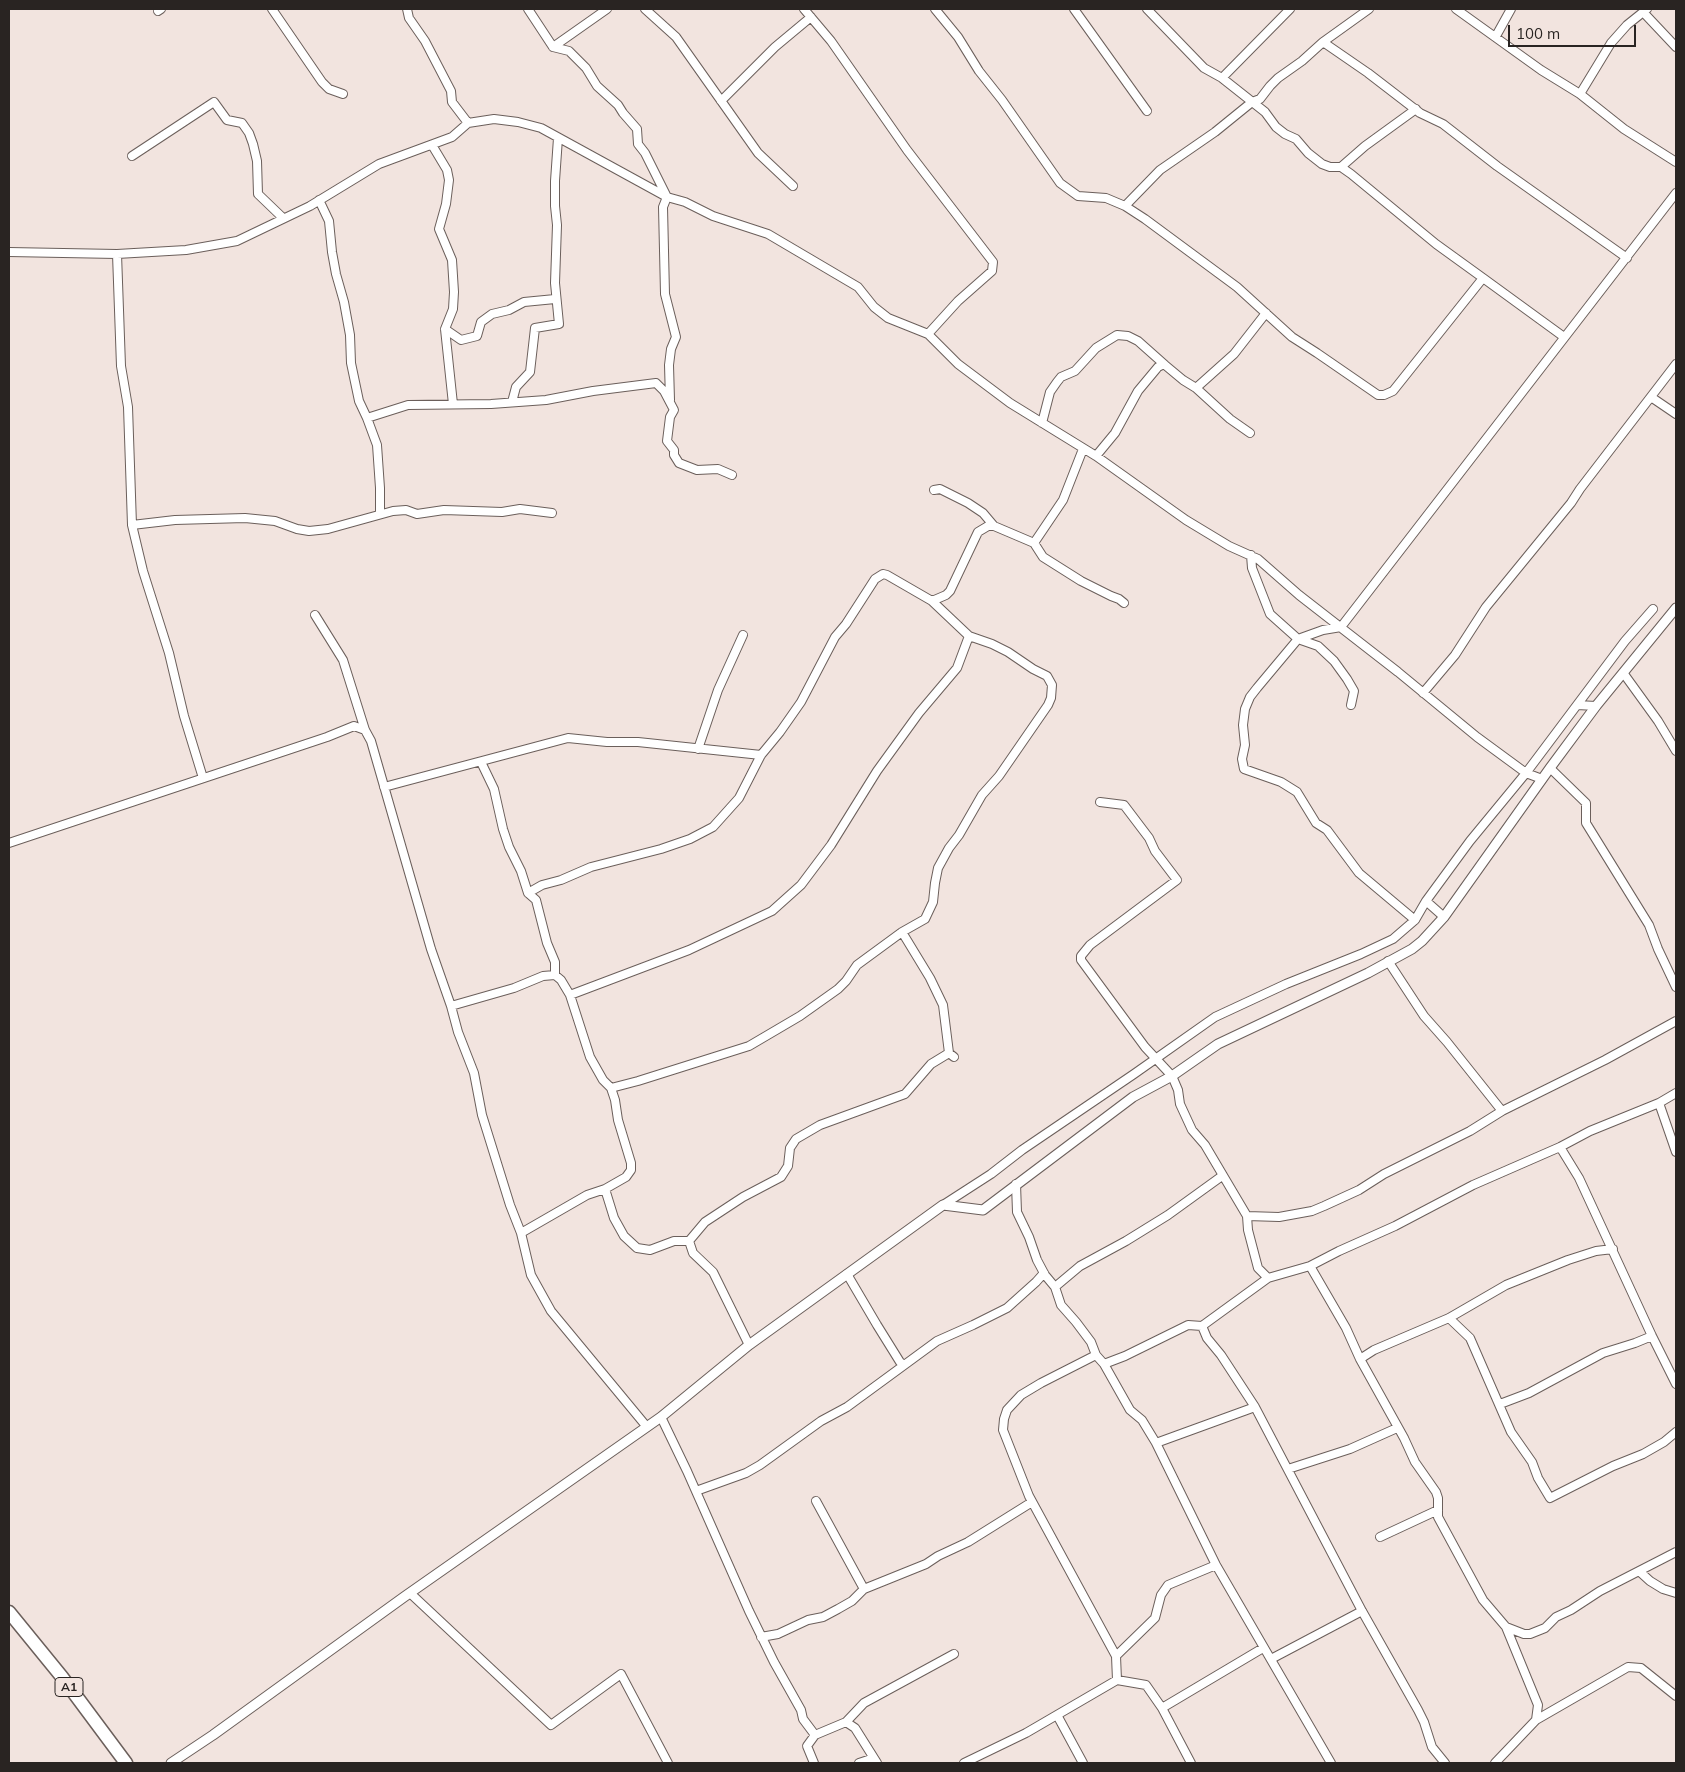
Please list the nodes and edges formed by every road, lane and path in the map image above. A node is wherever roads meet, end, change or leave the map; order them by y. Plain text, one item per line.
1 (272, 9) edge
2 (406, 9) edge
3 (528, 9) edge
4 (607, 9) edge
5 (645, 9) edge
6 (804, 9) edge
7 (935, 9) edge
8 (1074, 9) edge
9 (1147, 9) edge
10 (1290, 9) edge
11 (1369, 9) edge
12 (1456, 9) edge
13 (1511, 9) edge
14 (1645, 10) edge
15 (811, 17) junction
16 (1496, 36) junction
17 (1323, 42) junction
18 (554, 47) junction
19 (1676, 47) edge
20 (1222, 78) junction
21 (343, 94) dead end
22 (1580, 94) junction
23 (721, 101) junction
24 (1252, 102) junction
25 (1416, 109) junction
26 (1147, 111) dead end
27 (468, 123) junction
28 (558, 138) junction
29 (432, 145) junction
30 (132, 156) dead end
31 (1676, 162) edge
32 (1341, 167) junction
33 (793, 186) dead end
34 (1676, 193) edge
35 (667, 197) junction
36 (320, 200) junction
37 (1126, 206) junction
38 (283, 218) junction
39 (9, 252) edge
40 (117, 254) junction
41 (1627, 258) junction
42 (1483, 278) junction
43 (555, 299) junction
44 (1266, 313) junction
45 (445, 329) junction
46 (928, 334) junction
47 (1564, 337) junction
48 (1676, 364) edge
49 (1165, 365) junction
50 (1196, 388) junction
51 (1651, 397) junction
52 (670, 400) junction
53 (512, 402) junction
54 (453, 404) junction
55 (1676, 414) edge
56 (367, 418) junction
57 (1042, 422) junction
58 (1250, 433) dead end
59 (1083, 449) junction
60 (1096, 456) junction
61 (732, 475) dead end
62 (934, 490) dead end
63 (552, 513) dead end
64 (380, 514) junction
65 (132, 525) junction
66 (994, 526) junction
67 (1034, 544) junction
68 (1251, 555) junction
69 (932, 601) junction
70 (1124, 603) dead end
71 (1676, 608) edge
72 (1653, 609) dead end
73 (315, 614) dead end
74 (1341, 627) junction
75 (743, 636) dead end
76 (969, 636) junction
77 (1298, 639) junction
78 (1624, 674) junction
79 (1423, 694) junction
80 (1351, 704) dead end
81 (1577, 705) junction
82 (1596, 706) junction
83 (365, 730) junction
84 (698, 749) junction
85 (1676, 751) edge
86 (761, 755) junction
87 (481, 762) junction
88 (1550, 768) junction
89 (1526, 772) junction
90 (203, 778) junction
91 (1542, 780) junction
92 (384, 787) junction
93 (1100, 802) dead end
94 (9, 843) edge
95 (528, 893) junction
96 (1426, 902) junction
97 (1444, 917) junction
98 (1415, 920) junction
99 (902, 932) junction
100 (1388, 961) junction
101 (555, 975) junction
102 (1676, 987) edge
103 (570, 995) junction
104 (451, 1006) junction
105 (1676, 1021) edge
106 (1156, 1058) junction
107 (1172, 1076) junction
108 (611, 1088) junction
109 (1676, 1093) edge
110 (1659, 1103) junction
111 (1502, 1111) junction
112 (1560, 1147) junction
113 (1676, 1152) edge
114 (1222, 1176) junction
115 (1016, 1184) junction
116 (605, 1189) junction
117 (943, 1205) junction
118 (1247, 1216) junction
119 (521, 1233) junction
120 (689, 1241) junction
121 (1613, 1249) junction
122 (1310, 1266) junction
123 (1044, 1273) junction
124 (847, 1274) junction
125 (1268, 1278) junction
126 (1055, 1287) junction
127 (1449, 1318) junction
128 (1202, 1326) junction
129 (1652, 1336) junction
130 (749, 1345) junction
131 (1096, 1355) junction
132 (1360, 1359) junction
133 (1104, 1364) junction
134 (904, 1365) junction
135 (1676, 1384) edge
136 (1500, 1404) junction
137 (1255, 1407) junction
138 (661, 1416) junction
139 (647, 1427) junction
140 (1397, 1428) junction
141 (1676, 1432) edge
142 (1156, 1443) junction
143 (1288, 1469) junction
144 (696, 1491) junction
145 (816, 1501) dead end
146 (1032, 1502) junction
147 (1438, 1510) junction
148 (1380, 1537) dead end
149 (1676, 1552) edge
150 (1216, 1566) junction
151 (1639, 1571) junction
152 (864, 1589) junction
153 (410, 1593) junction
154 (1676, 1593) edge
155 (1362, 1610) junction
156 (9, 1612) edge
157 (1506, 1627) junction
158 (761, 1637) junction
159 (1263, 1648) junction
160 (954, 1654) dead end
161 (1116, 1656) junction
162 (1271, 1659) junction
163 (1117, 1680) junction
164 (1676, 1696) edge
165 (1162, 1708) junction
166 (1057, 1715) junction
167 (1536, 1720) junction
168 (846, 1722) junction
169 (815, 1735) junction
170 (876, 1761) edge
171 (126, 1763) edge
172 (171, 1763) edge
173 (668, 1763) edge
174 (814, 1763) edge
175 (859, 1763) edge
176 (964, 1763) edge
177 (1083, 1763) edge
178 (1191, 1763) edge
179 (1331, 1763) edge
180 (1445, 1763) edge
181 (1495, 1763) edge

1 - 21 street
2 - 27 street
3 - 18 street
4 - 18 street
5 - 23 street
6 - 15 street
7 - 37 street
8 - 26 street
9 - 20 street
10 - 20 street
11 - 17 street
12 - 16 street
13 - 16 street
14 - 19 street
14 - 22 street
15 - 23 street
15 - 46 street
16 - 22 street
17 - 24 street
17 - 25 street
18 - 35 street
20 - 24 street
22 - 31 street
23 - 33 street
24 - 32 street
24 - 37 street
25 - 32 street
25 - 41 street
27 - 28 street
27 - 29 street
28 - 35 street
28 - 43 street
29 - 36 street
29 - 45 street
30 - 38 street
32 - 42 street
34 - 41 street
35 - 46 street
35 - 52 street
36 - 38 street
36 - 56 street
37 - 44 street
38 - 40 street
39 - 40 street
40 - 65 street
41 - 47 street
42 - 44 street
42 - 47 street
43 - 45 street
43 - 53 street
44 - 50 street
45 - 54 street
46 - 57 street
47 - 74 street
48 - 51 street
49 - 50 street
49 - 57 street
49 - 60 street
50 - 58 street
51 - 55 street
51 - 79 street
52 - 53 street
52 - 61 street
53 - 54 street
54 - 56 street
56 - 64 street
57 - 59 street
59 - 60 street
59 - 67 street
60 - 68 street
62 - 66 street
63 - 64 street
64 - 65 street
65 - 90 street
66 - 67 street
66 - 69 street
67 - 70 street
68 - 74 street
68 - 77 street
69 - 76 street
69 - 86 street
71 - 78 street
72 - 81 street
73 - 83 street
74 - 77 street
74 - 79 street
75 - 84 street
76 - 99 street
76 - 103 street
77 - 80 street
77 - 98 street
78 - 82 street
78 - 85 street
79 - 89 street
81 - 82 street
81 - 89 street
82 - 88 street
83 - 90 street
83 - 92 street
84 - 86 street
84 - 87 street
86 - 95 street
87 - 92 street
87 - 95 street
88 - 91 street
88 - 102 street
89 - 91 street
89 - 96 street
90 - 94 street
91 - 97 street
92 - 104 street
93 - 106 street
95 - 101 street
96 - 97 street
96 - 98 street
97 - 100 street
98 - 106 street
99 - 108 street
99 - 120 street
100 - 107 street
100 - 111 street
101 - 103 street
101 - 104 street
103 - 108 street
104 - 119 street
105 - 111 street
106 - 107 street
106 - 117 street
107 - 114 street
107 - 115 street
108 - 116 street
109 - 110 street
110 - 112 street
110 - 113 street
111 - 118 street
112 - 121 street
112 - 122 street
114 - 118 street
114 - 126 street
115 - 117 street
115 - 123 street
116 - 119 street
116 - 120 street
117 - 124 street
118 - 125 street
119 - 139 street
120 - 130 street
121 - 127 street
121 - 129 street
122 - 125 street
122 - 132 street
123 - 126 street
123 - 134 street
124 - 130 street
124 - 134 street
125 - 128 street
126 - 131 street
127 - 132 street
127 - 136 street
128 - 133 street
128 - 137 street
129 - 135 street
129 - 136 street
130 - 138 street
131 - 133 street
131 - 146 street
132 - 140 street
133 - 142 street
134 - 144 street
136 - 141 street
137 - 142 street
137 - 143 street
138 - 139 street
138 - 144 street
139 - 153 street
140 - 143 street
140 - 147 street
142 - 150 street
143 - 155 street
144 - 158 street
145 - 152 street
146 - 152 street
146 - 161 street
147 - 148 street
147 - 157 street
149 - 151 street
150 - 159 street
150 - 161 street
151 - 154 street
151 - 157 street
152 - 158 street
153 - 172 street
153 - 173 street
155 - 162 street
155 - 180 street
156 - 171 highway, A1
157 - 167 street
158 - 169 street
159 - 162 street
159 - 165 street
160 - 168 street
161 - 163 street
162 - 179 street
163 - 165 street
163 - 166 street
164 - 167 street
165 - 178 street
166 - 176 street
166 - 177 street
167 - 181 street
168 - 169 street
168 - 170 street
169 - 174 street
170 - 175 street

